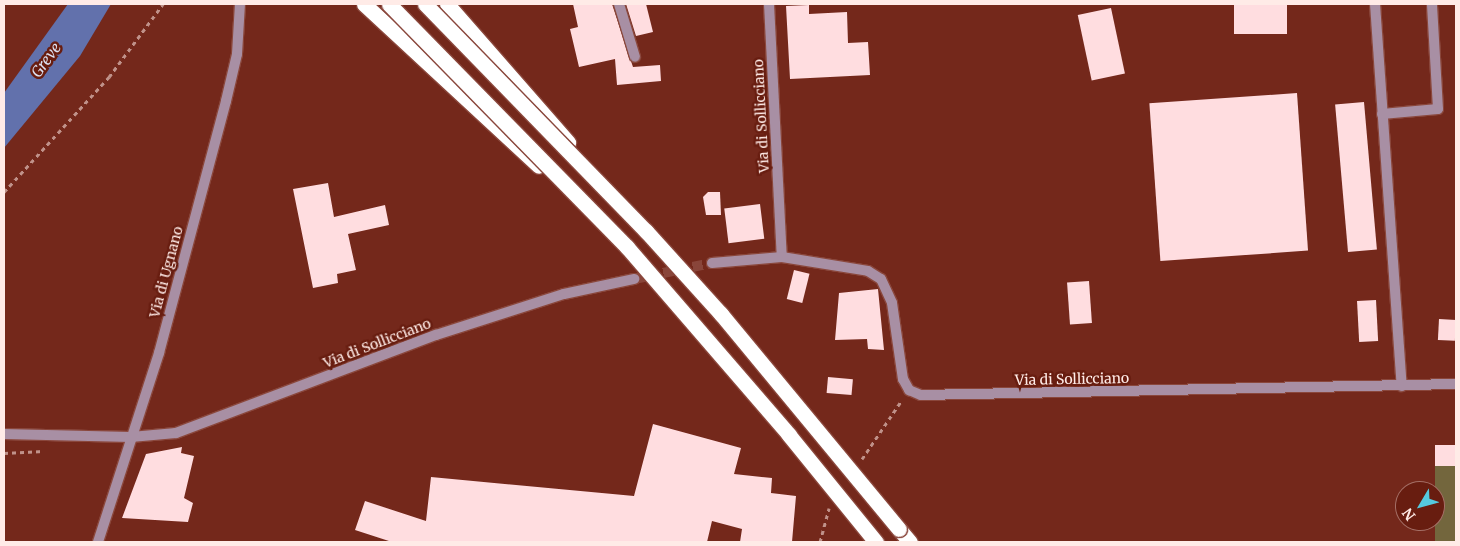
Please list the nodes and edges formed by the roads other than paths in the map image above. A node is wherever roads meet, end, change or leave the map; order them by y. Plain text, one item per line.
1 (240, 4) edge
2 (364, 4) edge
3 (389, 4) edge
4 (425, 4) edge
5 (447, 4) edge
6 (619, 4) edge
7 (769, 4) edge
8 (1374, 4) edge
9 (1432, 4) edge
10 (635, 57) dead end
11 (1382, 114) junction
12 (646, 232) junction
13 (627, 247) junction
14 (782, 257) junction
15 (712, 263) tunnel mouth
16 (634, 279) tunnel mouth
17 (1456, 384) edge
18 (1402, 386) junction
19 (4, 434) edge
20 (131, 436) junction
21 (98, 542) edge
22 (876, 542) edge
23 (910, 542) edge

1 - 20 street, Via di Ugnano
2 - 13 highway, bridge
3 - 13 highway, bridge
4 - 12 highway, bridge
5 - 12 highway, bridge
6 - 10 street
7 - 14 street, Via di Sollicciano
8 - 11 street
9 - 11 street
11 - 18 street
12 - 23 highway, bridge
13 - 22 highway, bridge
14 - 15 street, Via di Sollicciano
14 - 18 street, Via di Sollicciano
16 - 20 street, Via di Sollicciano
17 - 18 street, Via di Sollicciano
19 - 20 street, Via di Sollicciano
20 - 21 street, Via di Ugnano

